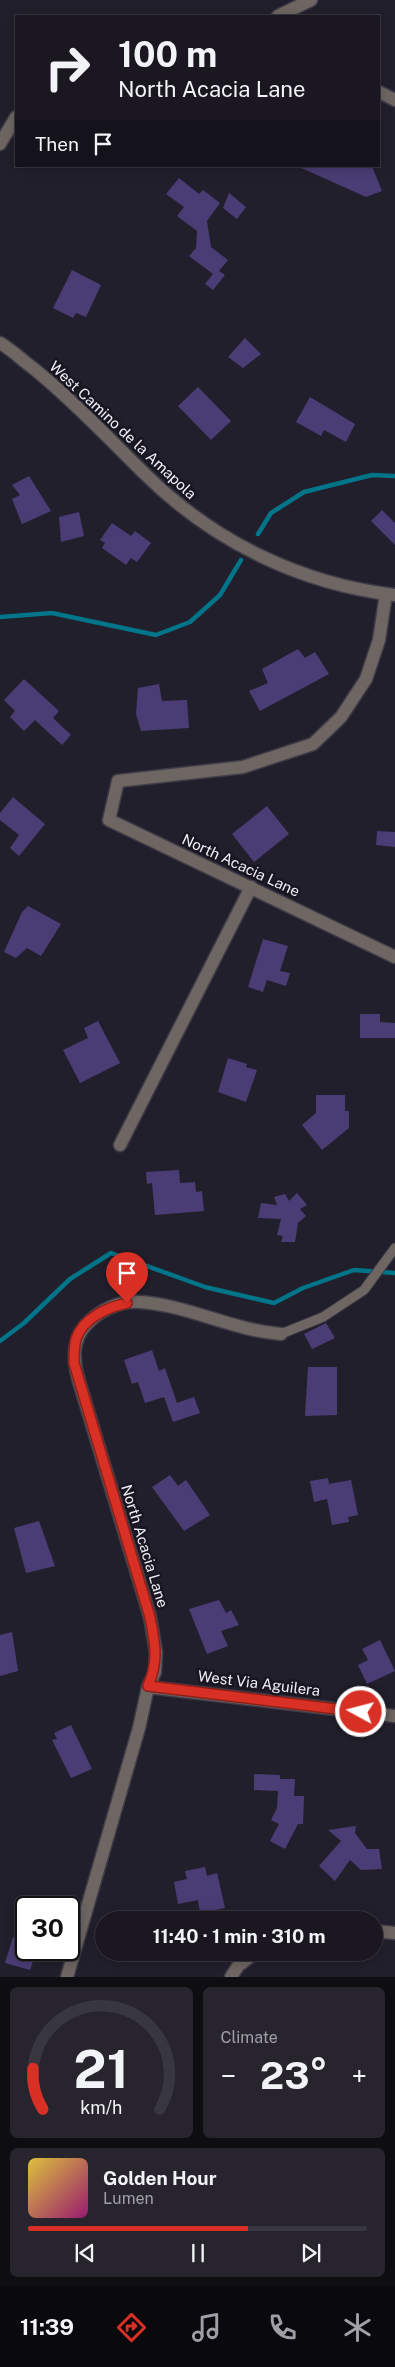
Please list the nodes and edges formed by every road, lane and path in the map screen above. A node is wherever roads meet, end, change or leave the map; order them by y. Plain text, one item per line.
1 (311, 0) edge
2 (280, 15) edge
3 (380, 92) edge
4 (395, 100) edge
5 (15, 118) edge
6 (0, 144) edge
7 (0, 343) edge
8 (391, 594) edge
9 (252, 887) junction
10 (395, 956) edge
11 (120, 1145) dead end
12 (395, 1248) edge
13 (281, 1334) joint
14 (148, 1686) junction
15 (395, 1716) edge
16 (383, 1932) edge
17 (394, 1933) dead end
18 (244, 1961) edge
19 (67, 1977) edge
20 (231, 1977) edge

1 - 2 street
3 - 4 street
5 - 6 street
7 - 8 street, West Camino de la Amapola
8 - 9 street, North Acacia Lane
9 - 10 street, North Acacia Lane
9 - 11 street
12 - 13 lane
13 - 14 street, North Acacia Lane
14 - 15 street, West Via Aguilera
14 - 19 street, North Acacia Lane
16 - 17 street
18 - 20 street

